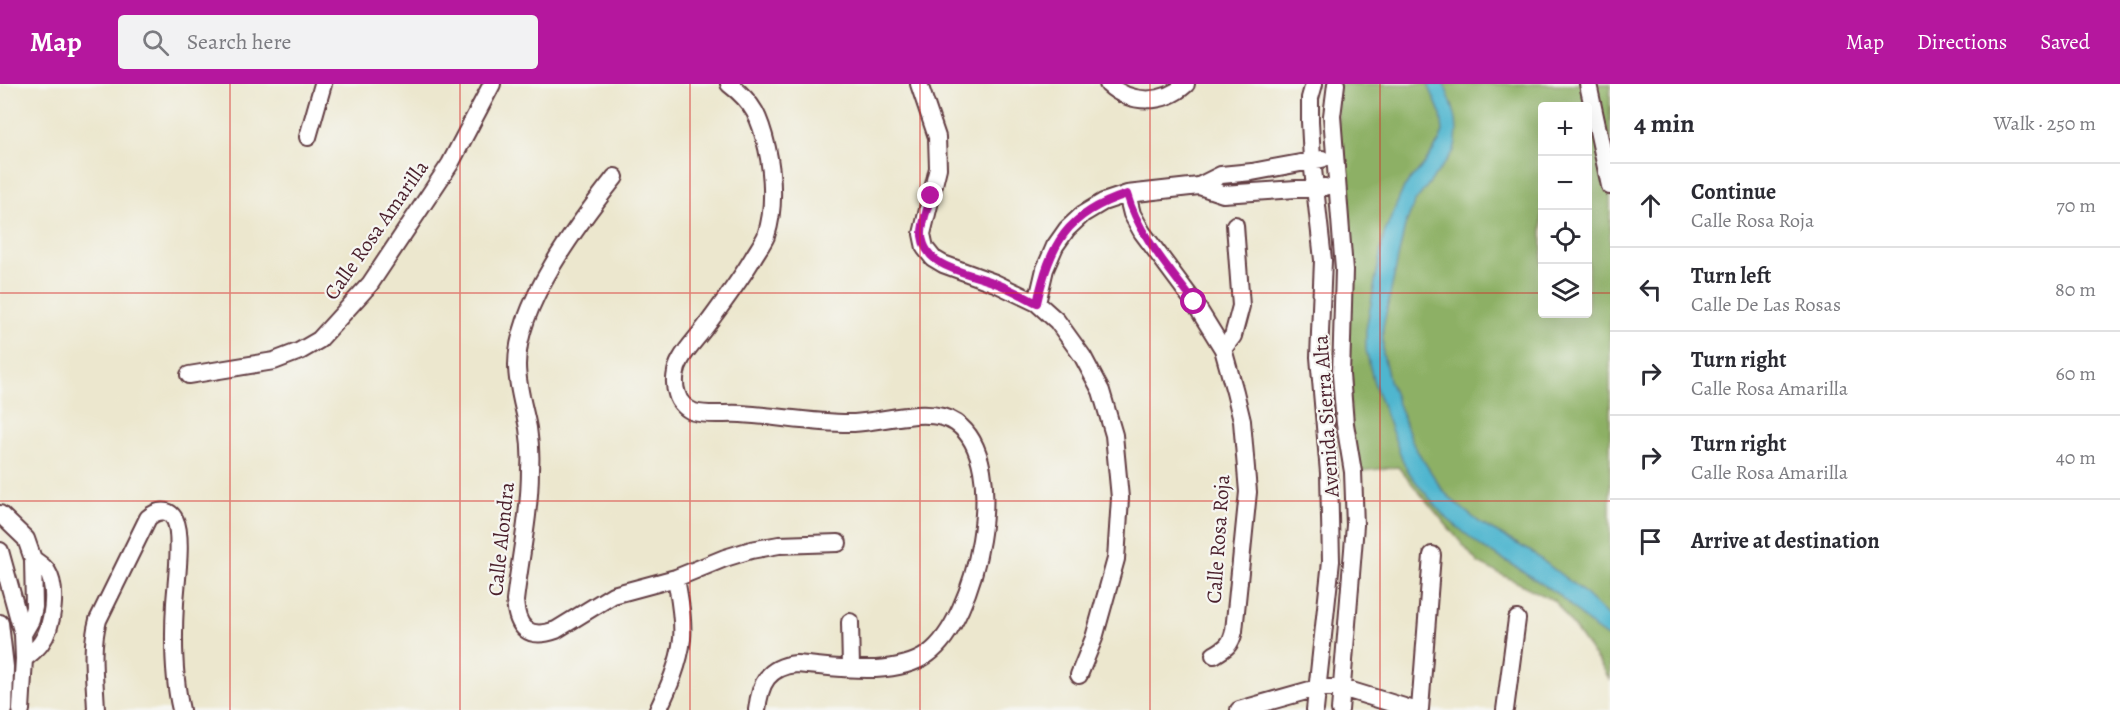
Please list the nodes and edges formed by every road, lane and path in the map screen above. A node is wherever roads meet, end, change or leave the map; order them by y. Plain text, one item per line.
1 (323, 84) edge
2 (492, 84) edge
3 (729, 84) edge
4 (919, 84) edge
5 (1108, 84) edge
6 (1186, 84) edge
7 (1314, 84) edge
8 (1336, 84) edge
9 (1588, 84) edge
10 (308, 138) dead end
11 (1335, 159) junction
12 (1312, 160) junction
13 (1252, 172) junction
14 (615, 177) dead end
15 (1199, 186) junction
16 (1337, 186) junction
17 (1610, 186) edge
18 (1316, 188) junction
19 (1254, 191) junction
20 (1127, 194) junction
21 (1235, 225) dead end
22 (1037, 303) junction
23 (1222, 350) junction
24 (189, 375) dead end
25 (1345, 424) junction
26 (1325, 427) junction
27 (0, 514) edge
28 (838, 543) dead end
29 (0, 551) edge
30 (1432, 555) dead end
31 (33, 559) junction
32 (676, 578) junction
33 (1516, 619) dead end
34 (850, 622) dead end
35 (0, 624) edge
36 (23, 634) junction
37 (1214, 655) dead end
38 (24, 659) junction
39 (851, 667) junction
40 (1079, 675) dead end
41 (1317, 688) junction
42 (1342, 688) junction
43 (1261, 707) edge
44 (4, 710) edge
45 (21, 710) edge
46 (96, 710) edge
47 (181, 710) edge
48 (658, 710) edge
49 (757, 710) edge
50 (1239, 710) edge
51 (1315, 710) edge
52 (1340, 710) edge
53 (1419, 710) edge
54 (1505, 710) edge

1 - 10 street
2 - 24 street, Calle Rosa Amarilla
3 - 39 street
4 - 22 street
5 - 6 street
7 - 12 street, Avenida Sierra Alta
8 - 11 street, Avenida Sierra Alta
9 - 17 street
11 - 12 street
11 - 16 street, Avenida Sierra Alta
12 - 13 street
12 - 18 street, Avenida Sierra Alta
13 - 15 street
13 - 19 street
14 - 32 street, Calle Alondra
15 - 19 street
15 - 20 street
16 - 18 street
16 - 25 street, Avenida Sierra Alta
18 - 19 street
18 - 26 street, Avenida Sierra Alta
20 - 22 street
20 - 23 street, Calle Rosa Roja
21 - 23 street
22 - 40 street
23 - 37 street, Calle Rosa Roja
25 - 26 street
25 - 42 street, Avenida Sierra Alta
26 - 41 street, Avenida Sierra Alta
27 - 31 street
28 - 32 street, Calle Alondra
29 - 36 street
30 - 53 street
31 - 36 street
31 - 38 street
32 - 48 street
33 - 54 street
34 - 39 street
35 - 44 street
36 - 38 street
38 - 45 street
39 - 49 street
41 - 42 street
41 - 43 street
41 - 51 street, Avenida Sierra Alta
42 - 52 street, Avenida Sierra Alta
42 - 53 street
43 - 50 street
46 - 47 street

